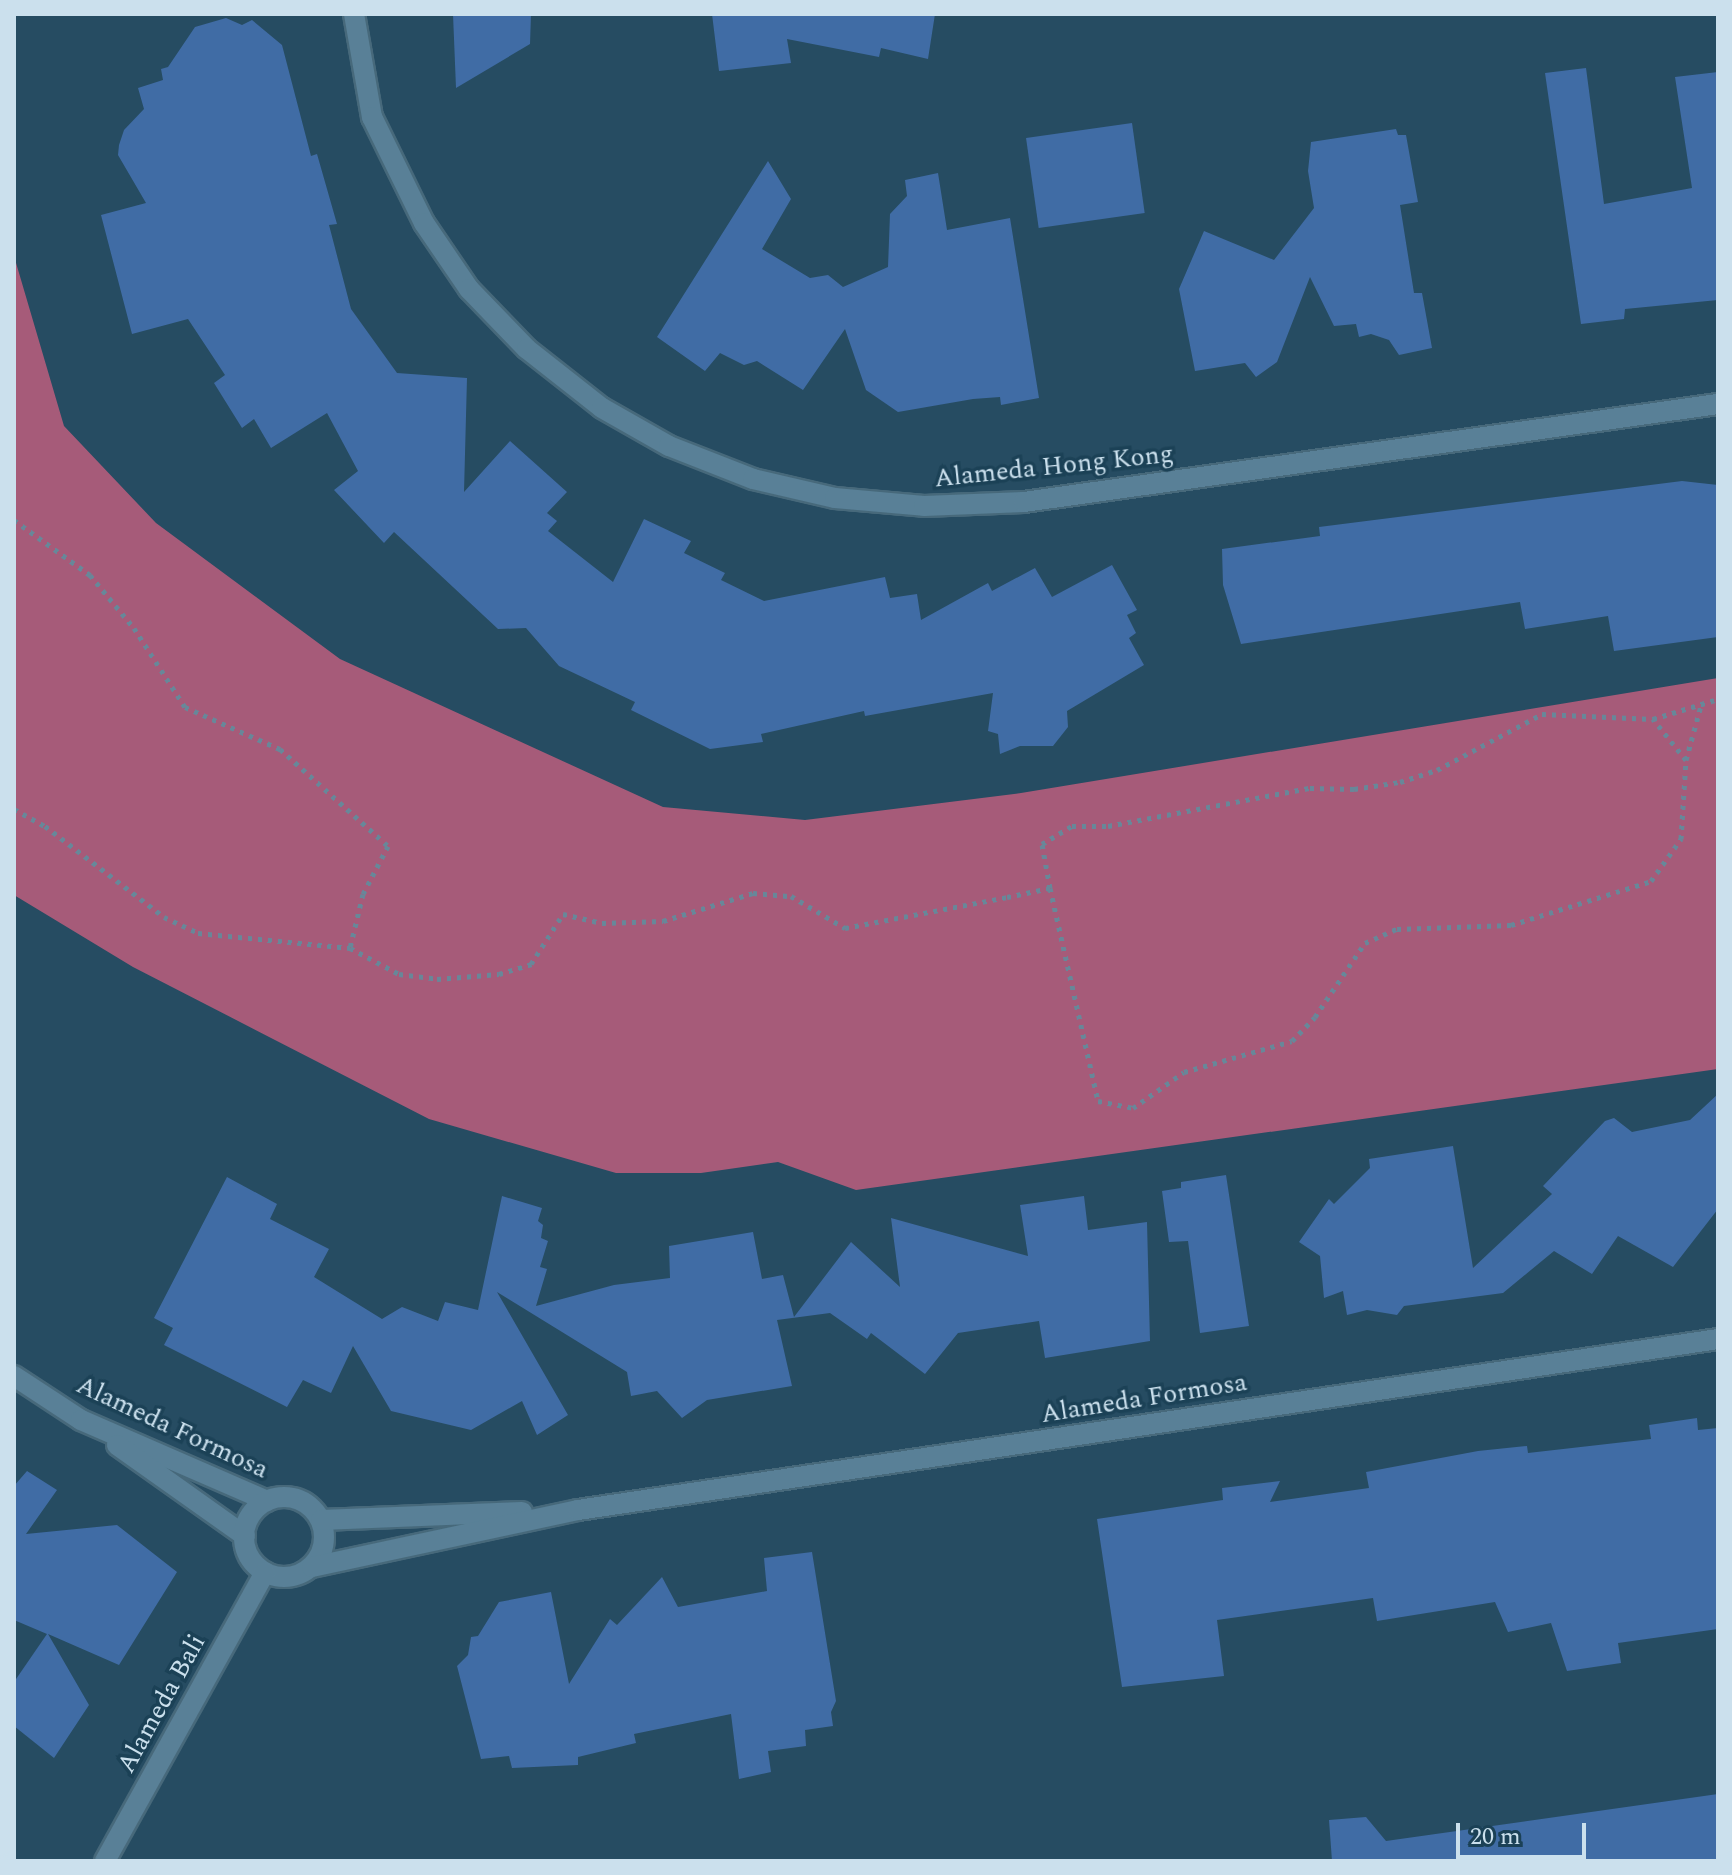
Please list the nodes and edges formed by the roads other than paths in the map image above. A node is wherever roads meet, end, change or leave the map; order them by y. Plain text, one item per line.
1 (354, 14) edge
2 (1718, 404) edge
3 (1718, 1339) edge
4 (14, 1376) edge
5 (81, 1420) junction
6 (267, 1501) junction
7 (578, 1510) junction
8 (321, 1520) junction
9 (245, 1536) junction
10 (312, 1567) junction
11 (265, 1572) junction
12 (105, 1861) edge

1 - 2 street, Alameda Hong Kong
3 - 7 street, Alameda Formosa
4 - 5 street, Alameda Formosa
5 - 6 street, Alameda Formosa
5 - 9 street
6 - 8 street, Alameda Formosa
6 - 9 street, Alameda Formosa
7 - 8 street, Alameda Formosa
7 - 10 street, Alameda Formosa
8 - 10 street
9 - 11 street
10 - 11 street, Alameda Formosa
11 - 12 street, Alameda Bali

